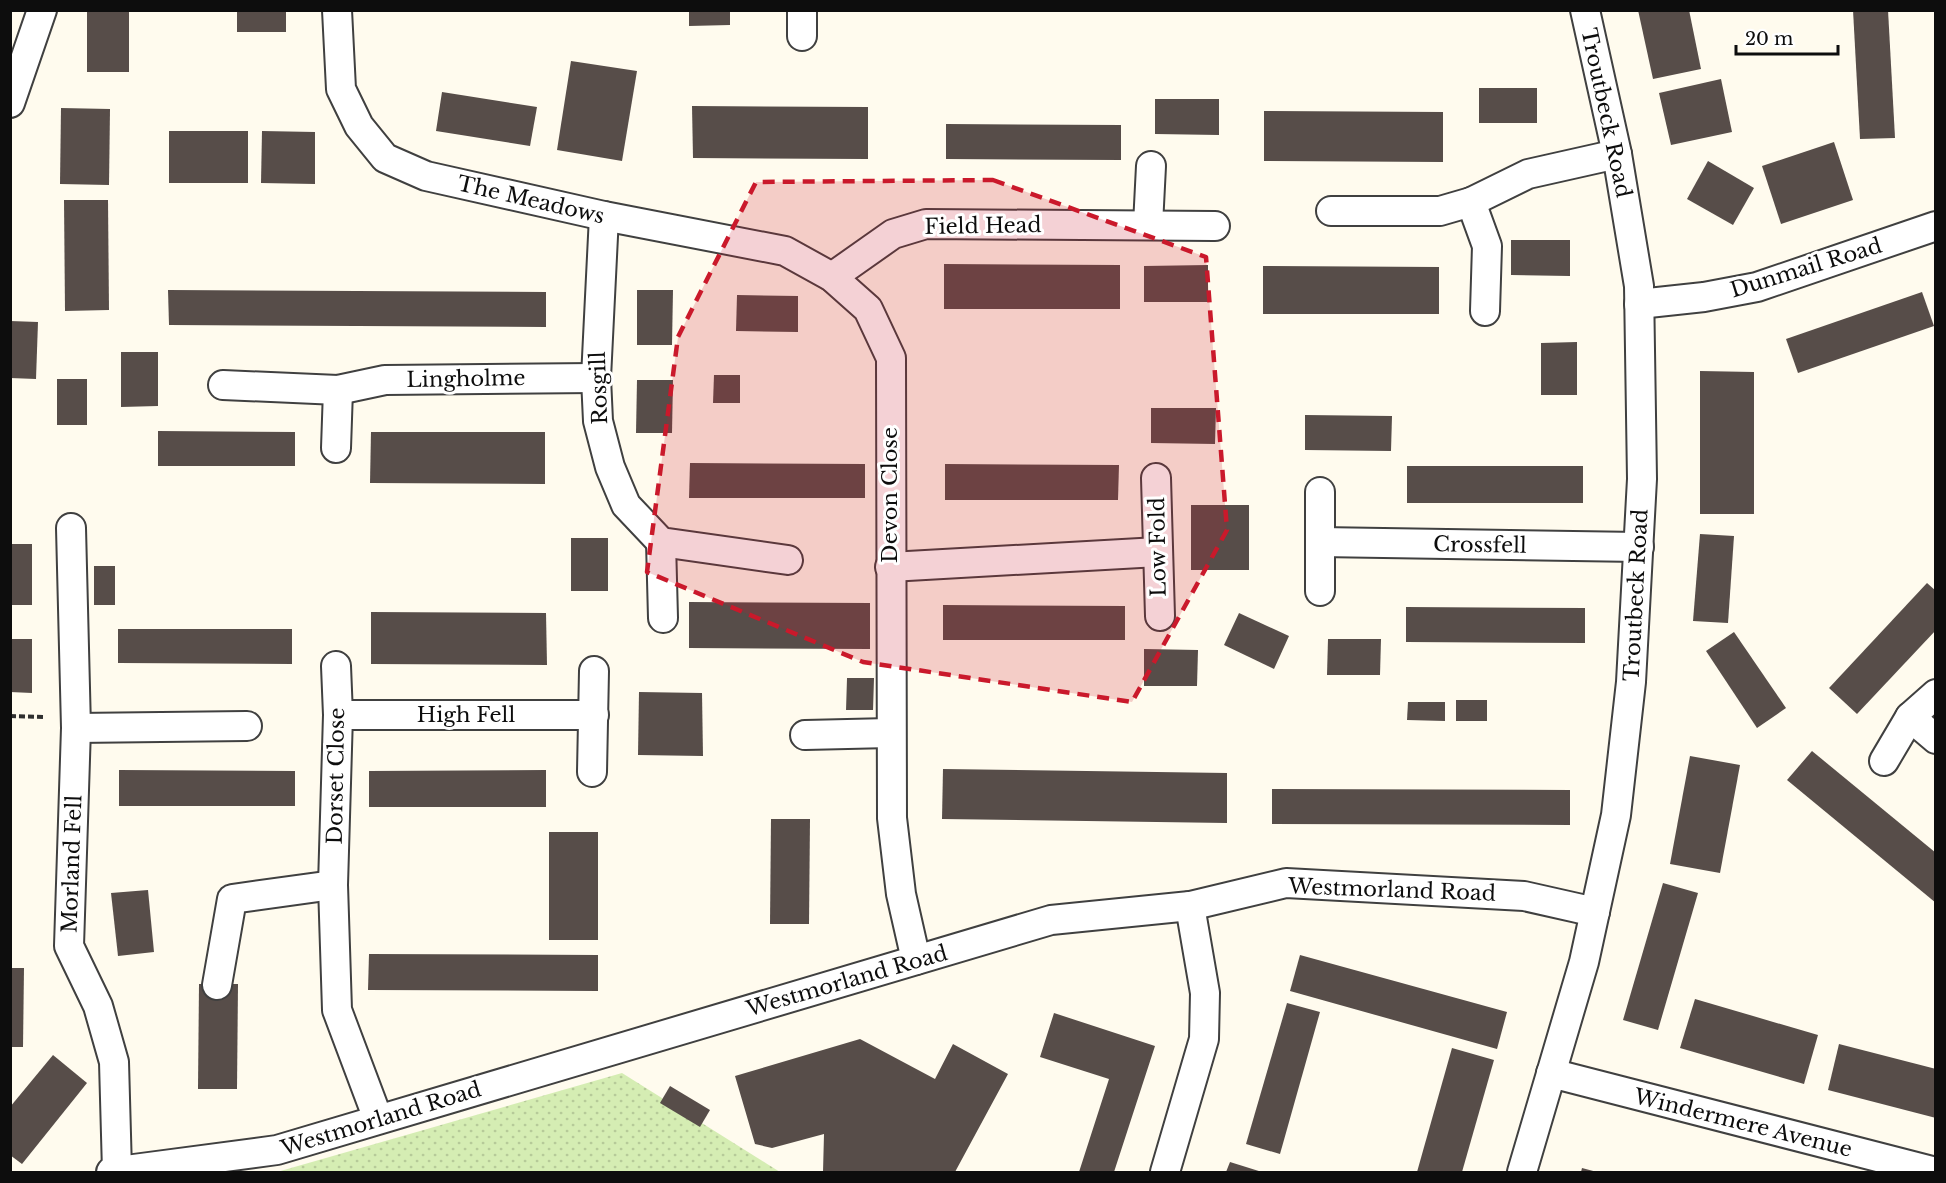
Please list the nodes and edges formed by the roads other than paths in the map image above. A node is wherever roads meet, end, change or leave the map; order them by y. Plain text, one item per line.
1 (42, 10) edge
2 (338, 10) edge
3 (1585, 10) edge
4 (10, 103) edge
5 (1617, 154) junction
6 (1151, 166) dead end
7 (1471, 202) junction
8 (1331, 211) dead end
9 (603, 216) junction
10 (1148, 225) junction
11 (1215, 226) dead end
12 (1935, 226) edge
13 (832, 277) junction
14 (1639, 304) junction
15 (1485, 311) dead end
16 (596, 378) junction
17 (222, 385) dead end
18 (338, 390) junction
19 (336, 448) dead end
20 (1156, 478) dead end
21 (1320, 492) dead end
22 (71, 528) dead end
23 (662, 542) junction
24 (1320, 542) junction
25 (1639, 547) junction
26 (1158, 552) junction
27 (788, 560) dead end
28 (890, 567) junction
29 (1320, 591) dead end
30 (1160, 616) dead end
31 (663, 618) dead end
32 (336, 666) dead end
33 (594, 671) dead end
34 (1935, 694) edge
35 (338, 715) junction
36 (594, 715) junction
37 (1910, 717) junction
38 (247, 726) dead end
39 (76, 728) junction
40 (890, 733) junction
41 (805, 735) dead end
42 (1935, 739) edge
43 (1884, 760) dead end
44 (592, 772) dead end
45 (333, 885) junction
46 (1190, 906) junction
47 (1595, 912) junction
48 (916, 960) junction
49 (217, 985) dead end
50 (1551, 1073) junction
51 (378, 1119) junction
52 (114, 1172) edge
53 (1935, 1172) edge
54 (1164, 1173) edge
55 (1522, 1173) edge

1 - 4 street
2 - 9 street, The Meadows
3 - 5 street, Troutbeck Road
5 - 7 street
5 - 14 street, Troutbeck Road
6 - 10 street
7 - 8 street
7 - 15 street
9 - 13 street, The Meadows
9 - 16 street, Rosgill
10 - 11 street, Field Head
10 - 13 street, Field Head
12 - 14 street, Dunmail Road
13 - 28 street, Devon Close
14 - 25 street, Troutbeck Road
16 - 18 street, Lingholme
16 - 23 street, Rosgill
17 - 18 street, Lingholme
18 - 19 street
20 - 26 street, Low Fold
21 - 24 street
22 - 39 street, Morland Fell
23 - 27 street
23 - 31 street
24 - 25 street, Crossfell
24 - 29 street
25 - 47 street, Troutbeck Road
26 - 28 street
26 - 30 street, Low Fold
28 - 40 street, Devon Close
32 - 35 street, Dorset Close
33 - 36 street
34 - 37 street
35 - 36 street, High Fell
35 - 45 street, Dorset Close
36 - 44 street
37 - 42 street
37 - 43 street
38 - 39 street
39 - 52 street, Morland Fell
40 - 41 street
40 - 48 street, Devon Close
45 - 49 street
45 - 51 street, Dorset Close
46 - 47 street, Westmorland Road
46 - 48 street, Westmorland Road
46 - 54 street
47 - 50 street, Troutbeck Road
48 - 51 street, Westmorland Road
50 - 53 street, Windermere Avenue
50 - 55 street, Troutbeck Road
51 - 52 street, Westmorland Road

